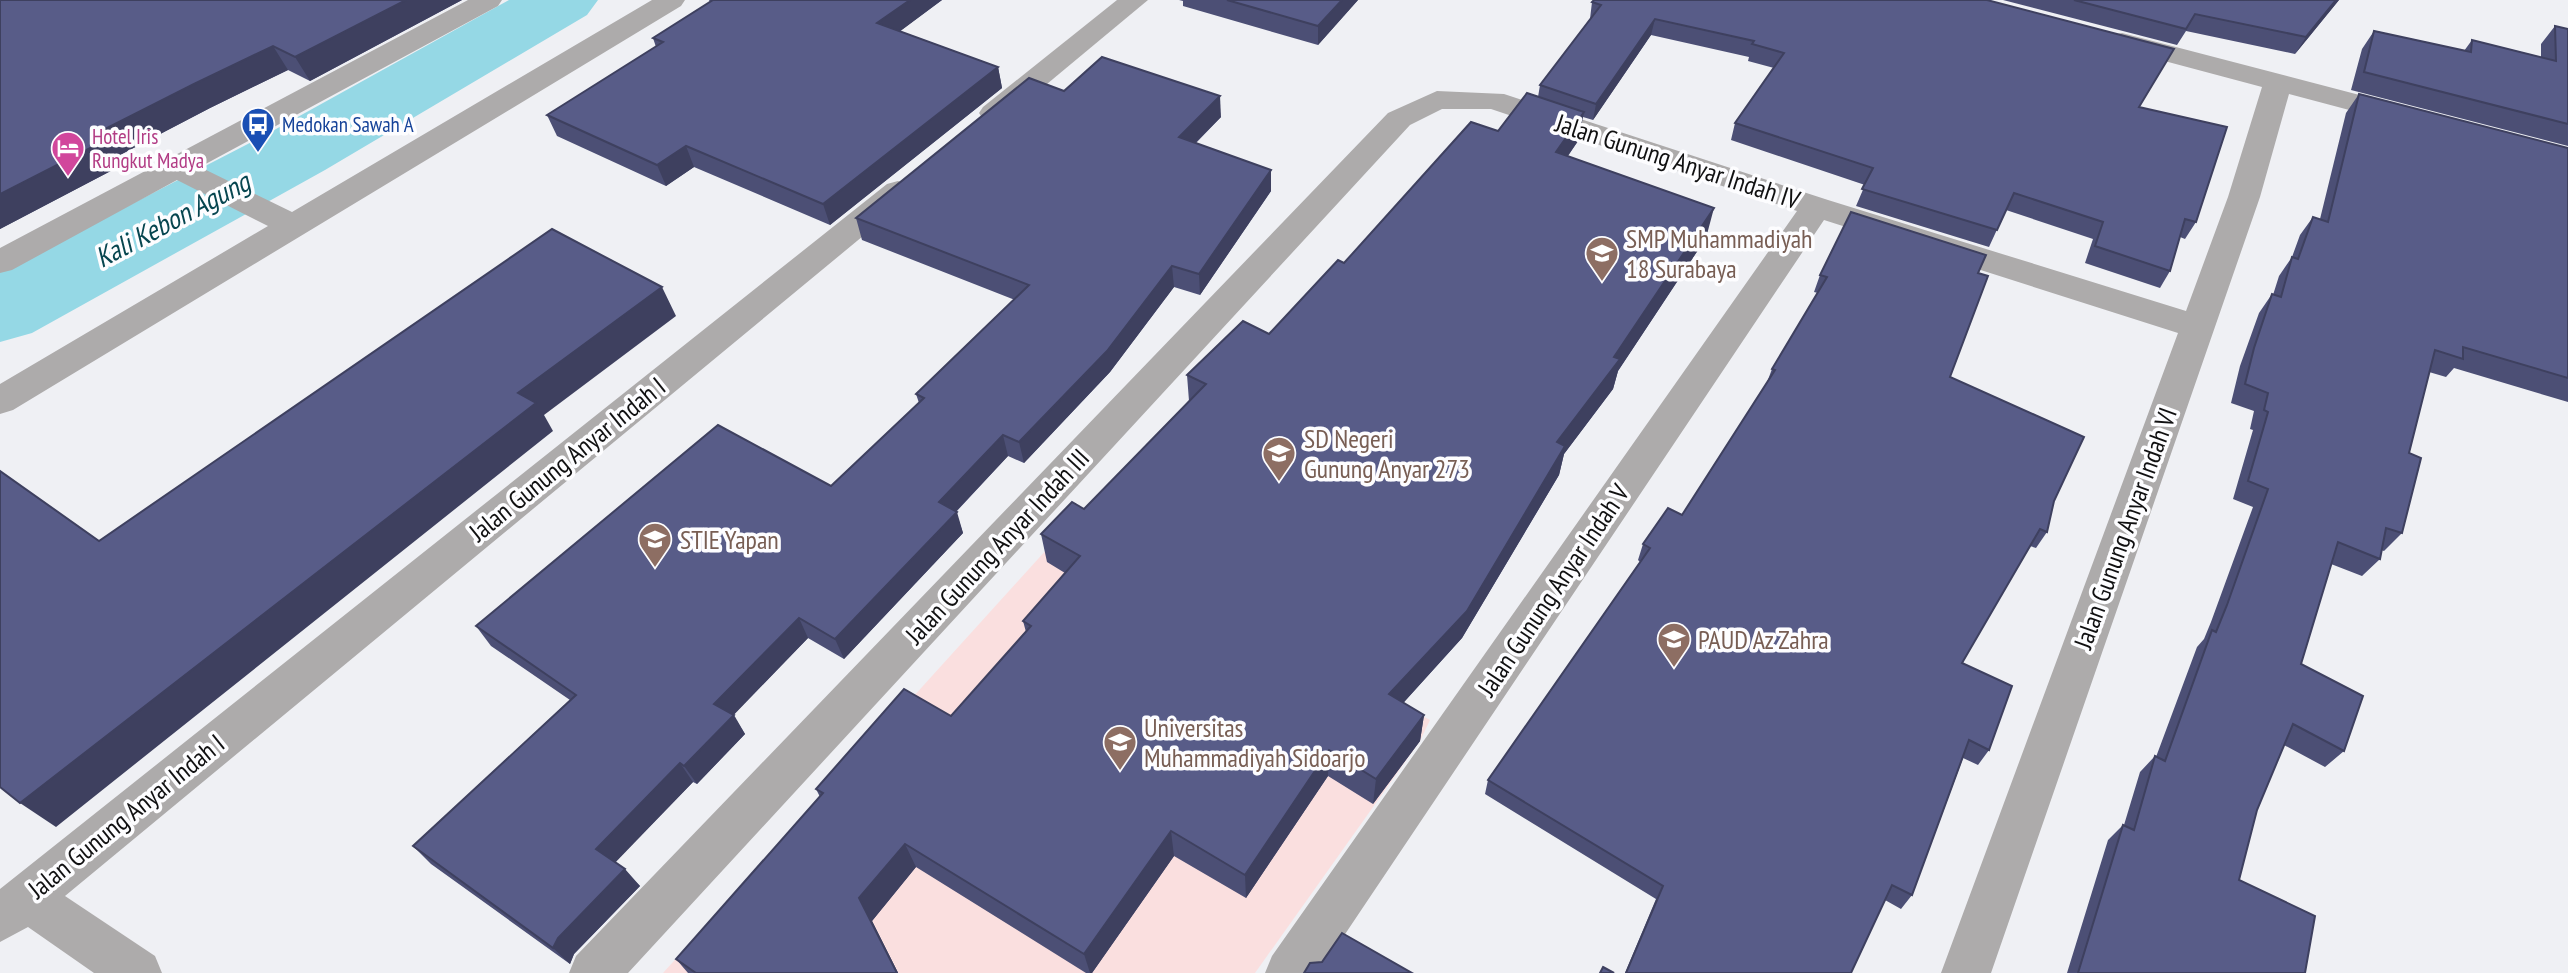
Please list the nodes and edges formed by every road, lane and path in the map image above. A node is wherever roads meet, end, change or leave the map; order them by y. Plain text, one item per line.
1 (488, 0) edge
2 (671, 0) edge
3 (1134, 0) edge
4 (2093, 34) edge
5 (2278, 81) junction
6 (1399, 119) joint
7 (2423, 120) edge
8 (971, 132) edge
9 (927, 167) edge
10 (185, 172) junction
11 (1817, 207) junction
12 (278, 218) junction
13 (0, 262) edge
14 (2197, 327) junction
15 (0, 401) edge
16 (13, 908) edge
17 (137, 973) edge
18 (594, 973) edge
19 (1290, 973) edge
20 (1965, 973) edge

1 - 10 street
2 - 12 street
3 - 8 street
4 - 5 street
5 - 7 street
5 - 14 street, Jalan Gunung Anyar Indah VI
6 - 11 street, Jalan Gunung Anyar Indah IV
6 - 18 street, Jalan Gunung Anyar Indah III
9 - 16 street, Jalan Gunung Anyar Indah I
10 - 12 street
10 - 13 street
11 - 14 street, Jalan Gunung Anyar Indah IV
11 - 19 street, Jalan Gunung Anyar Indah V
12 - 15 street
14 - 20 street, Jalan Gunung Anyar Indah VI
16 - 17 street

